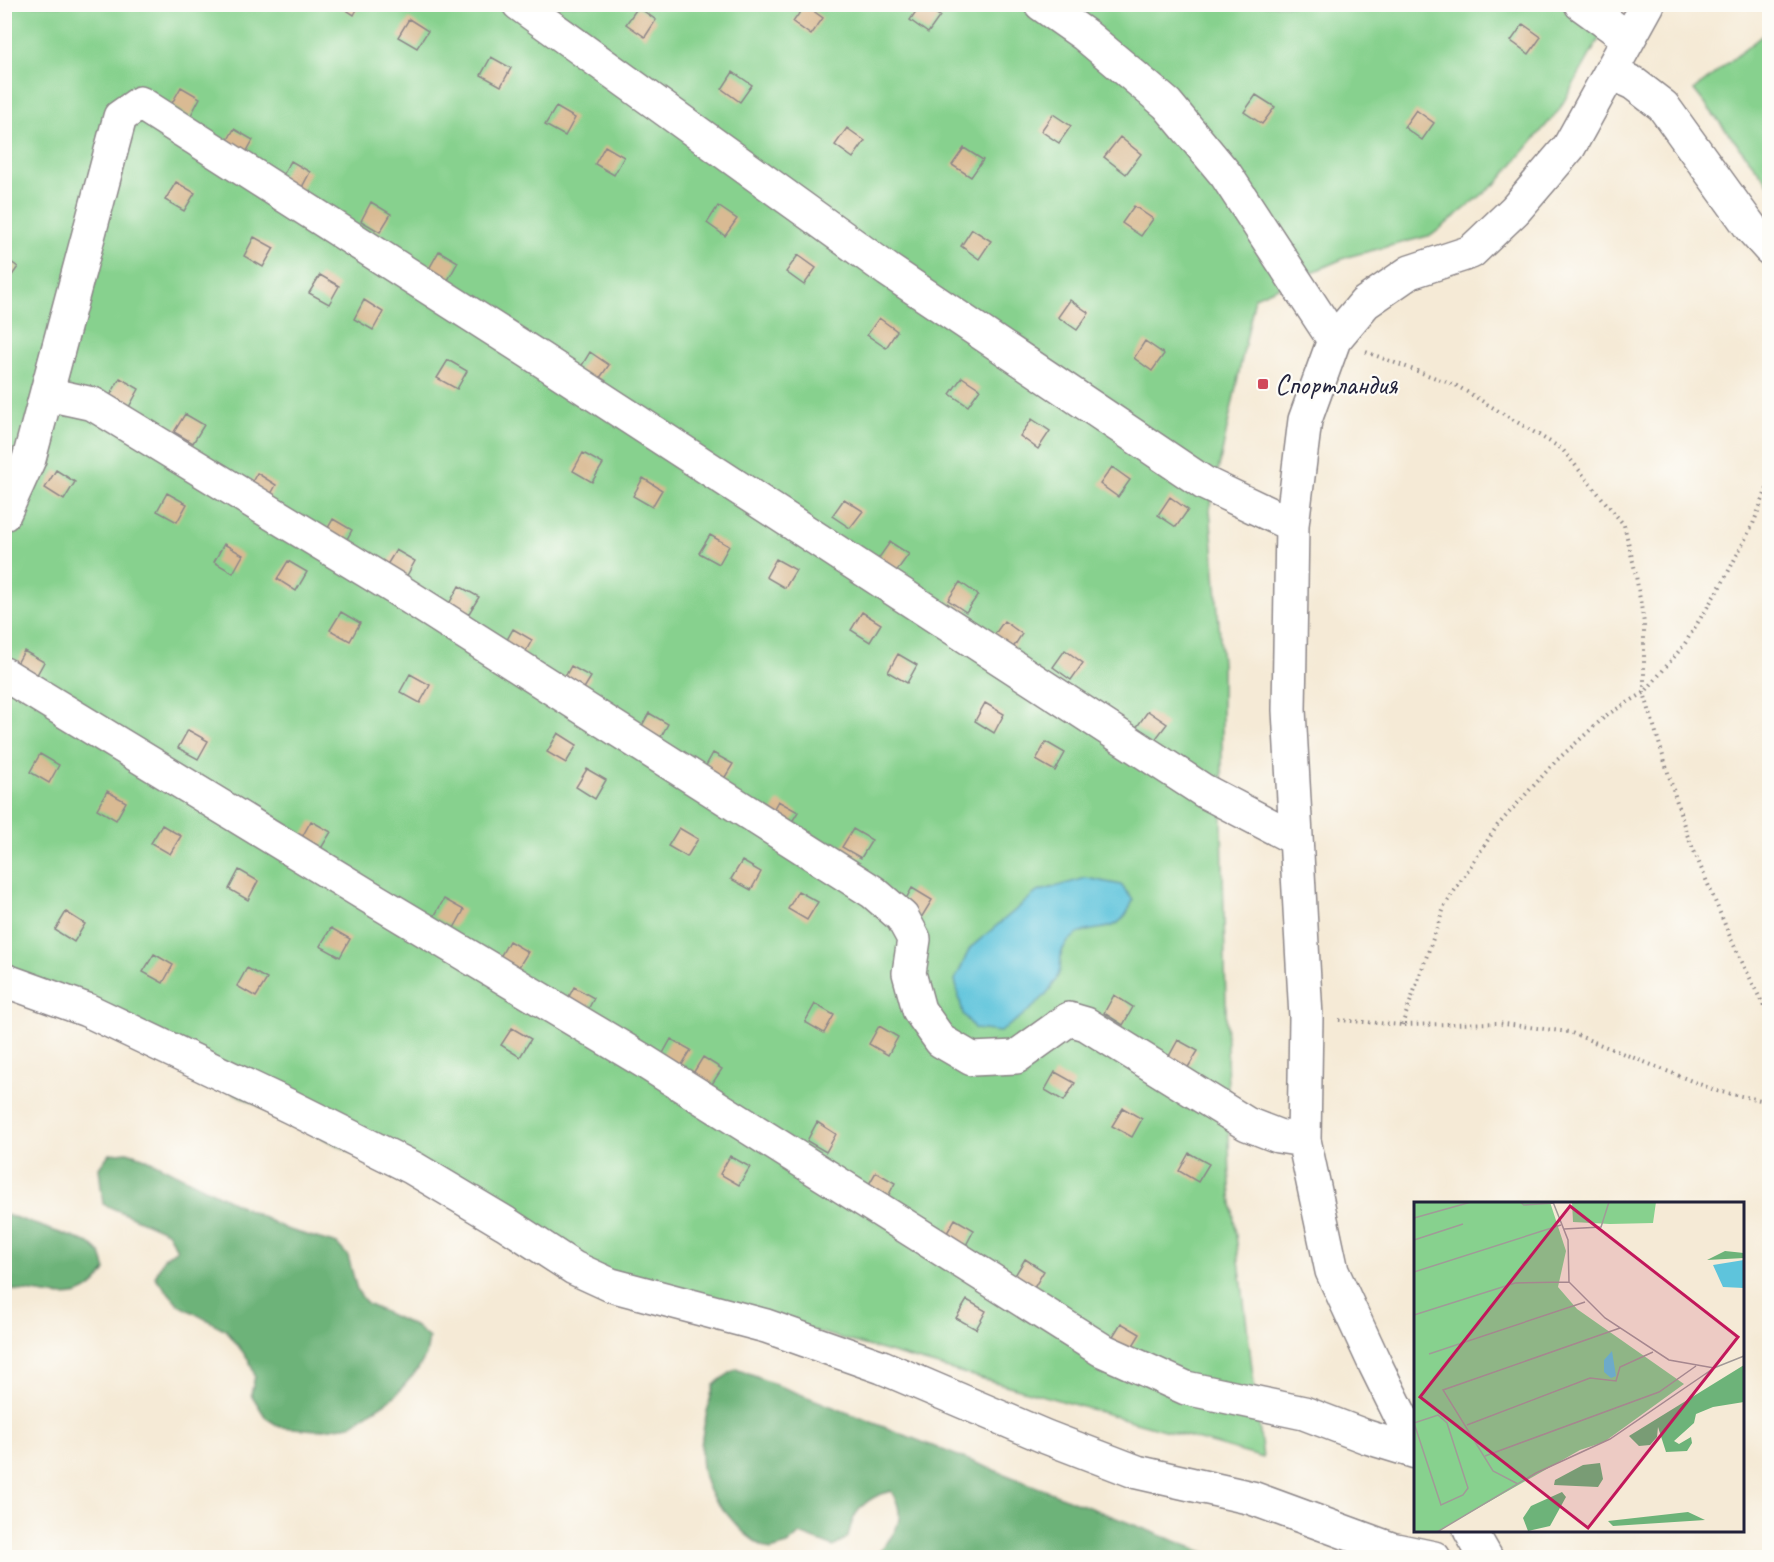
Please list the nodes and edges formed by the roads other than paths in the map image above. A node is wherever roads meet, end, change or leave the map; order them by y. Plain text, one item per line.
1 (519, 4) edge
2 (1041, 4) edge
3 (1581, 4) edge
4 (1648, 4) edge
5 (1628, 38) junction
6 (1611, 73) junction
7 (1770, 249) edge
8 (1334, 340) junction
9 (47, 394) junction
10 (4, 514) edge
11 (1292, 525) junction
12 (4, 674) edge
13 (1296, 839) junction
14 (4, 980) edge
15 (1304, 1140) junction
16 (1414, 1443) edge
17 (1414, 1451) edge
18 (1471, 1532) edge
19 (1434, 1557) edge
20 (1486, 1557) edge

1 - 11 street
2 - 8 street
3 - 5 street
4 - 5 street
5 - 6 street
6 - 7 street
6 - 8 street
8 - 11 street
9 - 10 street
9 - 13 street
9 - 15 street
11 - 13 street
12 - 17 street
13 - 15 street
14 - 19 street
15 - 16 street
18 - 20 street

